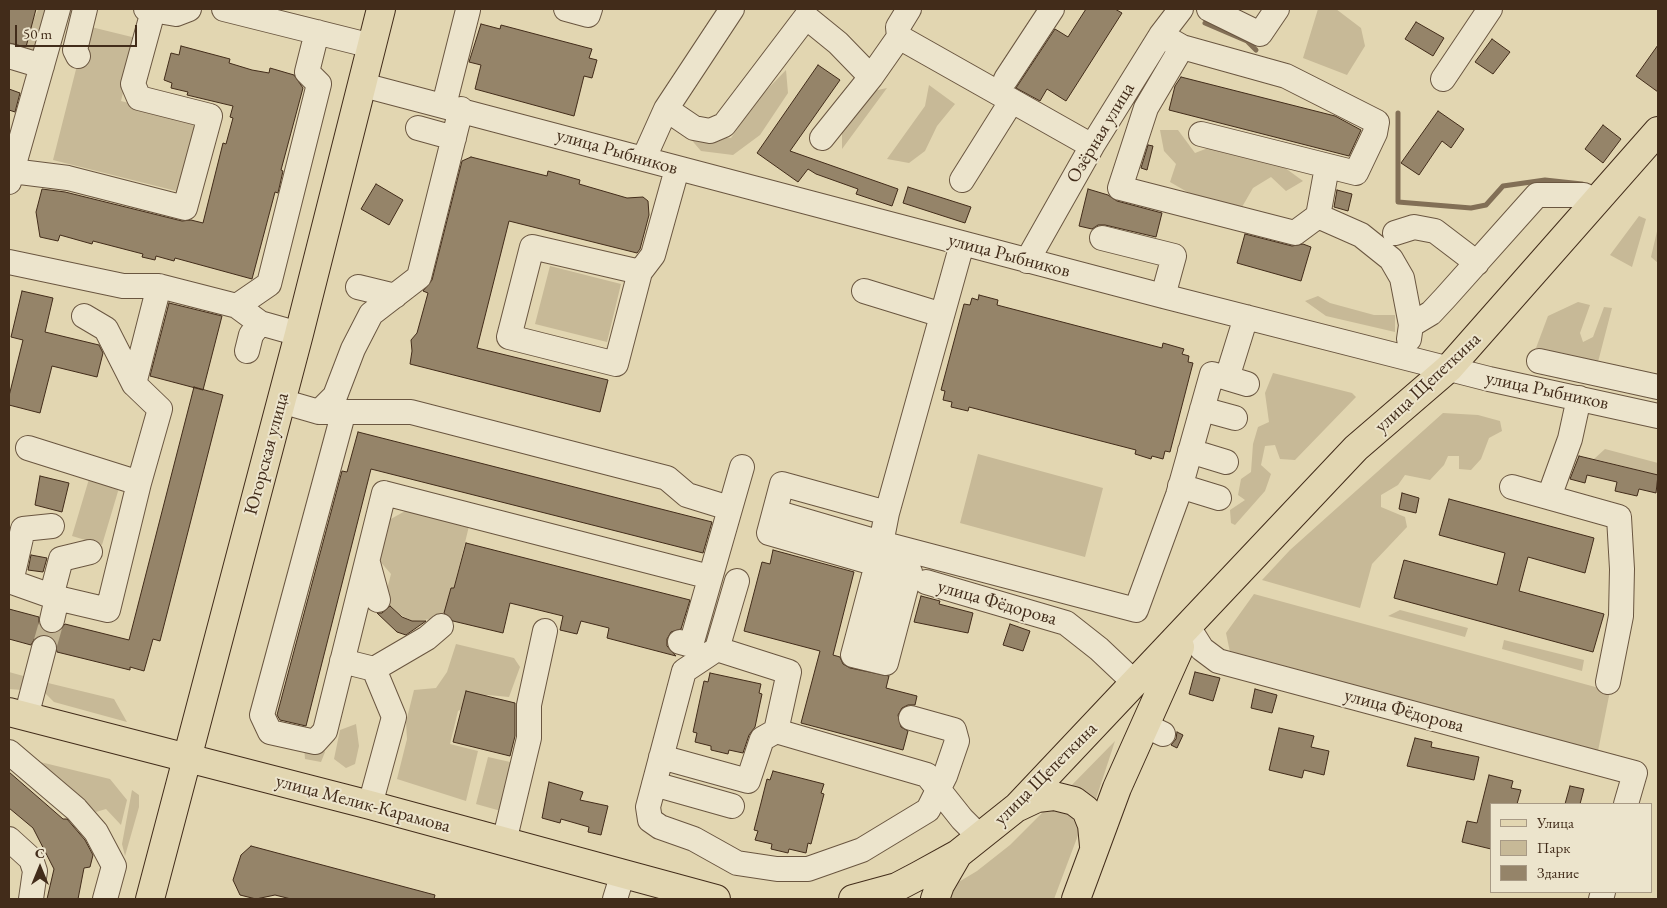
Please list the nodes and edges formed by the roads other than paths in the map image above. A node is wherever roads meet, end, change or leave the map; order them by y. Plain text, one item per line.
1 (58, 9) edge
2 (189, 9) edge
3 (224, 9) edge
4 (381, 9) edge
5 (566, 9) edge
6 (590, 9) edge
7 (732, 9) edge
8 (909, 9) edge
9 (1052, 9) edge
10 (1209, 9) edge
11 (1277, 9) edge
12 (1490, 9) edge
13 (150, 10) edge
14 (468, 10) edge
15 (1178, 10) edge
16 (92, 14) edge
17 (269, 14) edge
18 (317, 32) junction
19 (1161, 35) junction
20 (899, 37) junction
21 (372, 46) junction
22 (1182, 47) junction
23 (9, 56) edge
24 (78, 56) dead end
25 (42, 66) junction
26 (871, 77) junction
27 (1443, 78) dead end
28 (1006, 79) dead end
29 (362, 84) junction
30 (1011, 102) junction
31 (452, 107) junction
32 (666, 108) junction
33 (418, 128) dead end
34 (1202, 134) dead end
35 (454, 138) junction
36 (822, 138) dead end
37 (1654, 142) edge
38 (1092, 146) junction
39 (644, 158) junction
40 (1326, 167) junction
41 (677, 169) junction
42 (10, 177) edge
43 (962, 180) dead end
44 (1596, 202) junction
45 (1318, 216) junction
46 (1395, 233) dead end
47 (1102, 238) dead end
48 (962, 244) junction
49 (1027, 261) junction
50 (9, 262) edge
51 (1477, 263) junction
52 (640, 272) junction
53 (159, 286) junction
54 (358, 287) dead end
55 (864, 291) dead end
56 (395, 296) junction
57 (1163, 296) junction
58 (237, 306) junction
59 (942, 315) junction
60 (84, 316) dead end
61 (1246, 317) junction
62 (260, 323) junction
63 (1411, 325) junction
64 (299, 334) junction
65 (247, 351) dead end
66 (1404, 357) junction
67 (1539, 361) dead end
68 (1449, 368) junction
69 (134, 384) junction
70 (1658, 387) edge
71 (1579, 398) junction
72 (281, 401) junction
73 (1202, 409) junction
74 (328, 412) junction
75 (1658, 416) edge
76 (1235, 418) dead end
77 (28, 448) dead end
78 (1190, 451) junction
79 (1226, 462) dead end
80 (742, 467) dead end
81 (139, 483) junction
82 (1180, 486) junction
83 (1512, 487) dead end
84 (730, 495) junction
85 (1549, 497) junction
86 (1219, 498) dead end
87 (887, 513) junction
88 (52, 526) dead end
89 (90, 552) dead end
90 (888, 555) junction
91 (367, 562) junction
92 (710, 577) junction
93 (738, 581) dead end
94 (10, 582) edge
95 (926, 582) dead end
96 (378, 600) dead end
97 (53, 605) junction
98 (441, 626) dead end
99 (1188, 627) junction
100 (680, 642) dead end
101 (535, 643) dead end
102 (44, 648) tunnel mouth
103 (717, 650) junction
104 (870, 659) dead end
105 (342, 661) junction
106 (374, 668) junction
107 (1608, 682) dead end
108 (1135, 683) junction
109 (17, 715) edge
110 (911, 718) dead end
111 (776, 731) junction
112 (9, 752) edge
113 (661, 757) junction
114 (186, 758) junction
115 (654, 784) junction
116 (938, 788) junction
117 (1626, 803) edge
118 (370, 806) junction
119 (732, 806) dead end
120 (1017, 807) junction
121 (980, 837) junction
122 (9, 839) edge
123 (504, 842) junction
124 (1094, 846) junction
125 (958, 854) junction
126 (623, 873) junction
127 (31, 899) edge
128 (105, 899) edge
129 (150, 899) edge
130 (614, 899) edge
131 (714, 899) edge
132 (852, 899) edge
133 (935, 899) edge
134 (1076, 899) edge

1 - 25 street
2 - 13 street
3 - 17 street
4 - 21 main road, Югорская улица
5 - 6 street
7 - 32 street
8 - 20 street
9 - 28 street
10 - 11 street
12 - 27 street
13 - 42 street
14 - 31 street
15 - 19 street, Озёрная улица
16 - 24 street
17 - 18 street
18 - 21 street
18 - 58 street
19 - 22 street
19 - 38 street, Озёрная улица
20 - 26 street
20 - 30 street
21 - 29 main road, Югорская улица
22 - 40 street
22 - 45 street
23 - 25 street
25 - 42 street
26 - 32 street
26 - 36 street
29 - 31 street, улица Рыбников
29 - 64 main road, Югорская улица
30 - 38 street
30 - 43 street
31 - 35 street
31 - 39 street, улица Рыбников
32 - 39 street
33 - 35 street
34 - 40 street
35 - 56 street
37 - 44 main road, улица Щепеткина
38 - 49 street, Озёрная улица
39 - 41 street, улица Рыбников
40 - 45 street
41 - 48 street, улица Рыбников
41 - 52 street
44 - 51 street
44 - 68 main road, улица Щепеткина
45 - 63 street
46 - 51 street
47 - 57 street
48 - 49 street, улица Рыбников
48 - 59 street
49 - 57 street, улица Рыбников
50 - 53 street
51 - 63 street
52 - 52 street
53 - 58 street
53 - 69 street
54 - 56 street
55 - 59 street
56 - 74 street
57 - 61 street, улица Рыбников
58 - 62 street
59 - 87 street
60 - 69 street
61 - 66 street, улица Рыбников
61 - 73 street
62 - 64 street
62 - 65 street
63 - 66 street
64 - 72 main road, Югорская улица
66 - 68 street, улица Рыбников
67 - 70 street
68 - 71 street, улица Рыбников
68 - 99 main road, улица Щепеткина
69 - 81 street
71 - 75 street, улица Рыбников
71 - 85 street
72 - 74 street
72 - 114 main road, Югорская улица
73 - 76 street
73 - 78 street
74 - 84 street
74 - 105 street
77 - 81 street
78 - 79 street
78 - 82 street
80 - 84 street
81 - 97 street
82 - 86 street
82 - 90 street
83 - 85 street
84 - 92 street
85 - 107 street
87 - 90 street
87 - 90 street
88 - 94 street
89 - 97 street
90 - 104 street
91 - 92 street
91 - 96 street
91 - 105 street
92 - 100 street
93 - 103 street
94 - 97 street
95 - 108 street, улица Фёдорова
98 - 106 street
99 - 108 main road, улица Щепеткина
99 - 117 street, улица Фёдорова
99 - 124 main road, улица Щепеткина
101 - 123 street
102 - 109 street
103 - 111 street
103 - 113 street
105 - 106 street
106 - 118 street
108 - 120 main road, улица Щепеткина
109 - 114 main road, улица Мелик-Карамова
110 - 116 street
111 - 113 street
111 - 116 street
112 - 128 street
113 - 115 street
114 - 118 main road, улица Мелик-Карамова
114 - 129 main road, Югорская улица
115 - 116 street
115 - 119 street
116 - 121 street
118 - 123 main road, улица Мелик-Карамова
120 - 121 main road, улица Щепеткина
120 - 124 main road
121 - 125 main road, улица Щепеткина
122 - 127 street
123 - 126 main road, улица Мелик-Карамова
124 - 134 main road, улица Щепеткина
125 - 132 main road, улица Щепеткина
125 - 133 main road
126 - 130 street
126 - 131 main road, улица Мелик-Карамова

